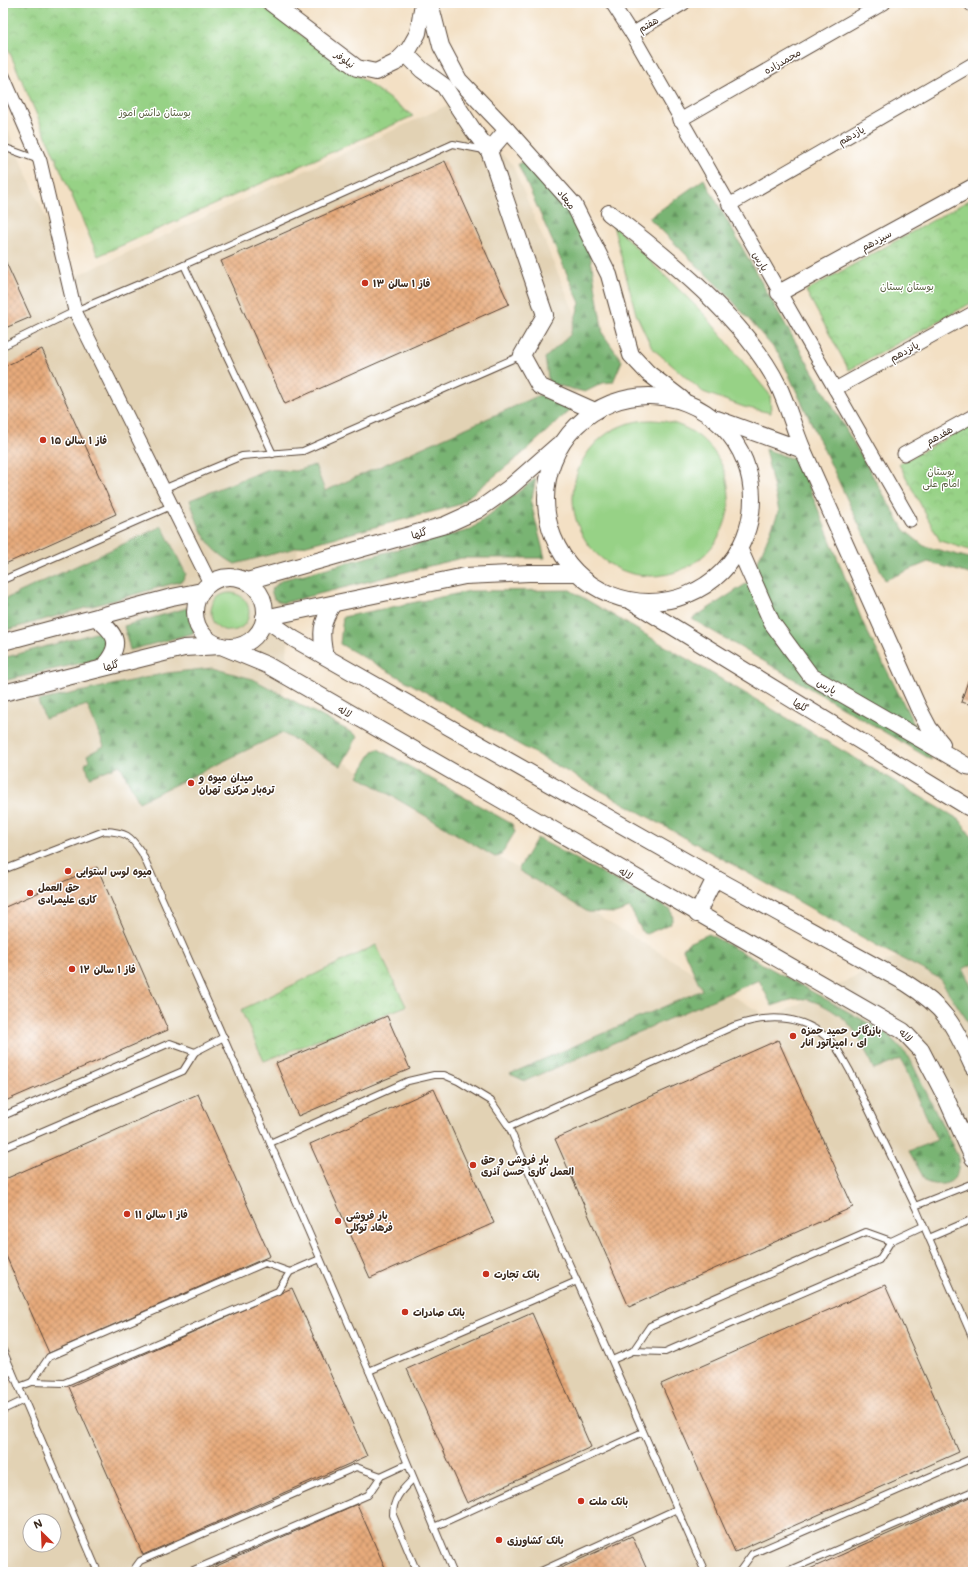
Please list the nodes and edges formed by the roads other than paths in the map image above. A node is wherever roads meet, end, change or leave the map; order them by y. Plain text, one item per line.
1 (271, 3) edge
2 (423, 3) edge
3 (430, 3) edge
4 (612, 3) edge
5 (684, 3) edge
6 (884, 3) edge
7 (632, 34) junction
8 (405, 53) junction
9 (973, 64) edge
10 (3, 76) edge
11 (680, 120) junction
12 (507, 130) junction
13 (3, 147) edge
14 (490, 151) junction
15 (40, 161) junction
16 (973, 187) edge
17 (730, 205) junction
18 (609, 213) dead end
19 (184, 264) junction
20 (779, 293) junction
21 (75, 311) junction
22 (973, 313) edge
23 (3, 346) edge
24 (522, 355) junction
25 (835, 389) junction
26 (686, 403) junction
27 (595, 411) junction
28 (973, 416) edge
29 (712, 417) junction
30 (567, 437) junction
31 (803, 450) junction
32 (273, 454) junction
33 (904, 454) dead end
34 (163, 489) junction
35 (172, 506) junction
36 (910, 520) dead end
37 (740, 548) junction
38 (576, 573) junction
39 (3, 580) edge
40 (247, 581) junction
41 (206, 587) junction
42 (630, 601) junction
43 (333, 604) junction
44 (96, 618) junction
45 (264, 618) junction
46 (3, 642) edge
47 (221, 646) junction
48 (325, 656) junction
49 (103, 667) junction
50 (3, 693) edge
51 (942, 744) dead end
52 (973, 767) edge
53 (971, 809) edge
54 (3, 870) edge
55 (715, 878) junction
56 (697, 914) junction
57 (224, 1037) junction
58 (195, 1052) junction
59 (973, 1067) edge
60 (3, 1116) edge
61 (509, 1127) junction
62 (270, 1143) junction
63 (3, 1148) edge
64 (973, 1158) edge
65 (973, 1183) edge
66 (915, 1206) junction
67 (973, 1219) edge
68 (923, 1226) junction
69 (929, 1238) junction
70 (891, 1241) junction
71 (320, 1259) junction
72 (290, 1272) junction
73 (577, 1281) junction
74 (973, 1339) edge
75 (3, 1350) edge
76 (633, 1351) junction
77 (612, 1360) junction
78 (12, 1371) junction
79 (369, 1371) junction
80 (3, 1375) edge
81 (32, 1382) junction
82 (19, 1387) junction
83 (24, 1400) junction
84 (3, 1410) edge
85 (644, 1432) junction
86 (973, 1462) edge
87 (407, 1464) junction
88 (381, 1476) junction
89 (413, 1479) junction
90 (973, 1491) edge
91 (677, 1509) junction
92 (434, 1527) junction
93 (98, 1572) edge
94 (132, 1572) edge
95 (189, 1572) edge
96 (417, 1572) edge
97 (454, 1572) edge
98 (539, 1572) edge
99 (705, 1572) edge
100 (739, 1572) edge
101 (785, 1572) edge

1 - 8 street, نیلوفر
2 - 8 street, نیلوفر
3 - 12 street, میعاد
4 - 7 street, پارس
5 - 7 street, هفتم
6 - 11 street, محمدزاده
7 - 11 street, پارس
8 - 14 street
9 - 17 street, یازدهم
10 - 15 street
11 - 17 street, پارس
12 - 14 street
12 - 26 street, میعاد
13 - 15 lane
14 - 19 lane
14 - 24 street
15 - 21 street
16 - 20 street, سیزدهم
17 - 20 street, پارس
18 - 31 street
19 - 21 lane
19 - 32 lane
20 - 25 street, پارس
21 - 23 lane
21 - 34 street
22 - 25 street, پانزدهم
24 - 27 street
24 - 32 lane
25 - 36 street, پارس
26 - 27 street
26 - 29 street
27 - 30 street
28 - 33 street, هفدهم
29 - 31 street
29 - 37 street
30 - 38 street
30 - 40 street, گلها
31 - 51 street
32 - 34 lane
34 - 35 street
35 - 39 lane
35 - 41 street
37 - 42 street
37 - 52 street, پارس
38 - 42 street
38 - 43 street
40 - 41 street
40 - 45 street
41 - 44 street
41 - 47 street
42 - 53 street, گلها
43 - 45 street
43 - 48 street
44 - 46 street
44 - 49 street
45 - 47 street
45 - 48 street
47 - 49 street, گلها
47 - 56 street, لاله
48 - 55 street
49 - 50 street, گلها
54 - 57 lane
55 - 56 street
55 - 59 street
56 - 64 street, لاله
57 - 58 lane
57 - 62 lane
58 - 60 lane
58 - 63 lane
61 - 62 lane
61 - 66 lane
61 - 73 lane
62 - 71 lane
65 - 66 lane
66 - 68 lane
67 - 69 lane
68 - 69 lane
68 - 70 lane
69 - 74 lane
70 - 76 lane
70 - 76 lane
71 - 72 lane
71 - 79 lane
72 - 81 lane
72 - 81 lane
73 - 77 lane
73 - 79 lane
75 - 78 lane
76 - 77 lane
77 - 85 lane
78 - 80 lane
78 - 82 lane
79 - 87 lane
81 - 82 lane
82 - 83 lane
83 - 84 lane
83 - 93 lane
85 - 91 lane
85 - 92 lane
86 - 100 lane
87 - 88 lane
87 - 89 lane
88 - 94 lane
88 - 95 lane
89 - 92 lane
89 - 96 lane
90 - 101 lane
91 - 98 lane
91 - 99 lane
92 - 97 lane

